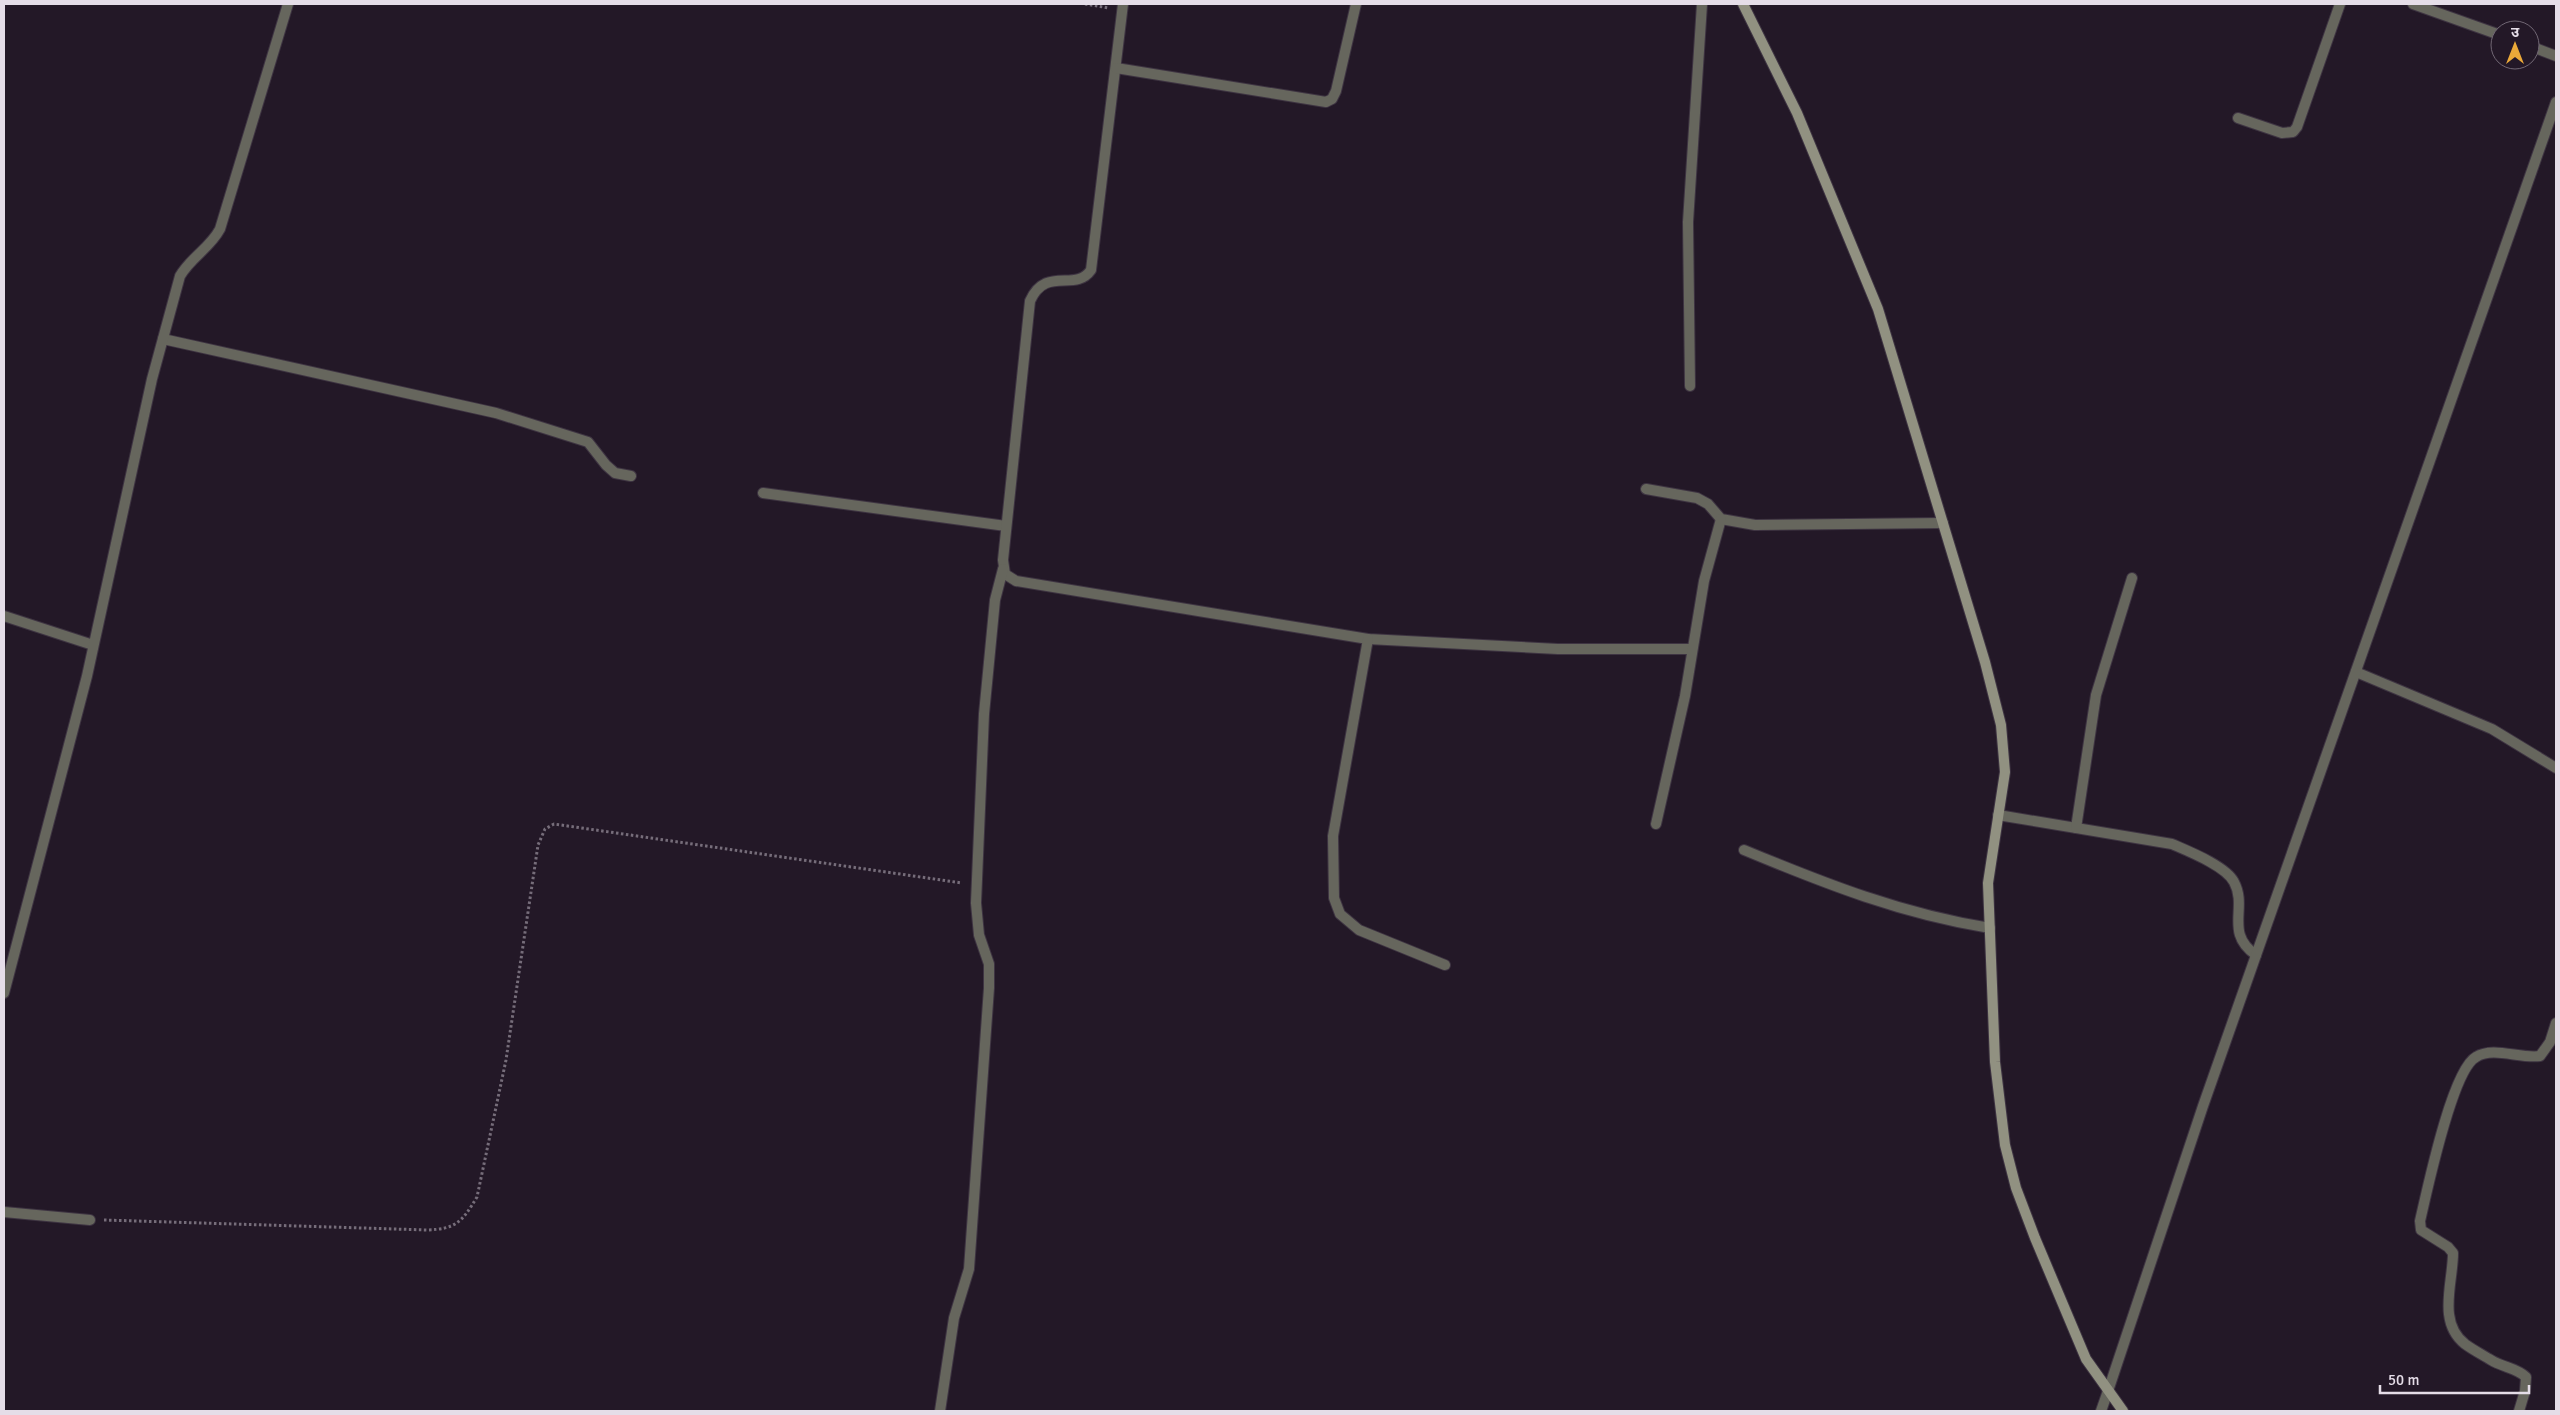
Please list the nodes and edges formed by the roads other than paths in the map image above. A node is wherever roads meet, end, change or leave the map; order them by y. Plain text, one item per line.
1 (288, 4) edge
2 (1356, 4) edge
3 (1702, 4) edge
4 (1743, 4) edge
5 (2340, 4) edge
6 (2413, 4) edge
7 (1123, 7) edge
8 (2490, 31) edge
9 (2540, 50) edge
10 (2556, 56) edge
11 (1116, 68) junction
12 (2556, 102) edge
13 (2238, 118) dead end
14 (163, 339) junction
15 (1690, 386) dead end
16 (631, 476) dead end
17 (1646, 488) dead end
18 (763, 492) dead end
19 (1721, 519) junction
20 (1943, 523) junction
21 (1006, 526) junction
22 (1003, 569) junction
23 (2132, 578) dead end
24 (4, 616) edge
25 (1368, 639) junction
26 (94, 645) junction
27 (1692, 649) junction
28 (2356, 672) junction
29 (2556, 768) edge
30 (1998, 815) junction
31 (1656, 824) dead end
32 (2076, 828) junction
33 (1744, 850) dead end
34 (1990, 928) junction
35 (2256, 955) junction
36 (1445, 965) dead end
37 (4, 993) edge
38 (2556, 1023) edge
39 (4, 1212) edge
40 (90, 1220) road end
41 (2108, 1390) junction
42 (940, 1411) edge
43 (2101, 1411) edge
44 (2123, 1411) edge
45 (2519, 1411) edge

1 - 14 street
2 - 11 street
3 - 15 street
4 - 20 street
5 - 13 street
6 - 8 street
7 - 11 street
9 - 10 street
11 - 21 street
12 - 28 street
14 - 16 street
14 - 26 street
17 - 19 street
18 - 21 street
19 - 20 street
19 - 27 street
20 - 30 street
21 - 22 street
22 - 25 street
22 - 42 street
23 - 32 street
24 - 26 street
25 - 27 street
25 - 36 street
26 - 37 street
27 - 31 street
28 - 29 street
28 - 35 street
30 - 32 street
30 - 34 street
32 - 35 street
33 - 34 street
34 - 41 street
35 - 41 street
38 - 45 street
39 - 40 street
41 - 43 street
41 - 44 street

